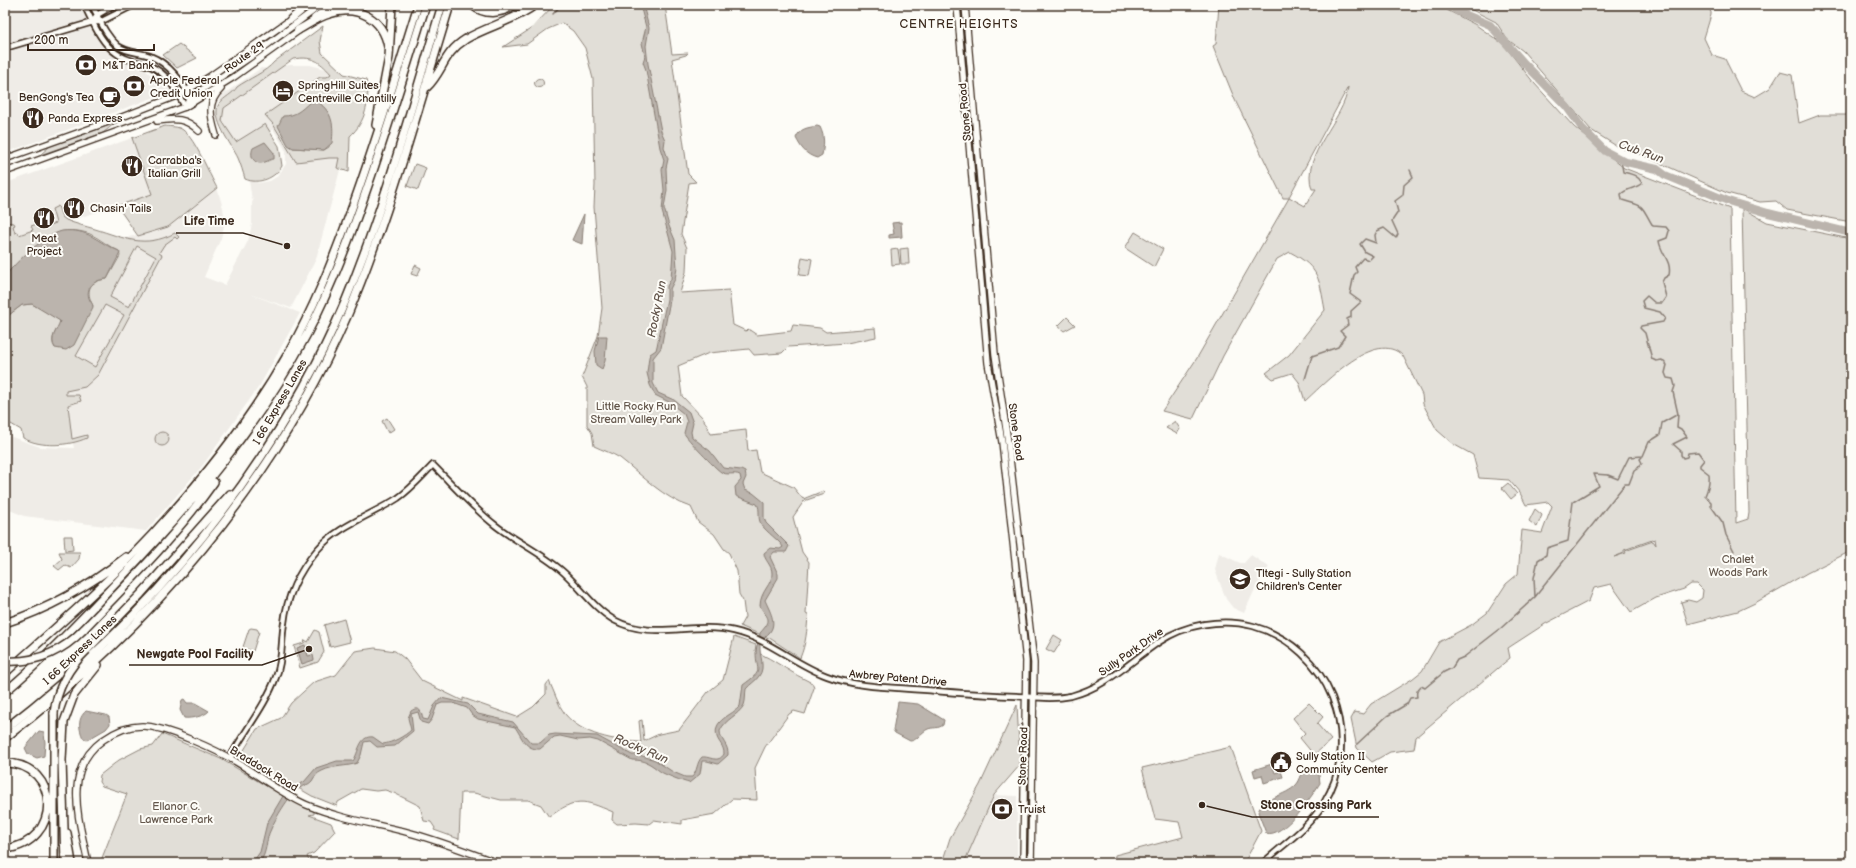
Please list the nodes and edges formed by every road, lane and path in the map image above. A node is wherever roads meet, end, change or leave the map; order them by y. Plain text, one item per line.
1 (84, 5) edge
2 (92, 5) edge
3 (114, 5) edge
4 (134, 5) edge
5 (308, 5) edge
6 (312, 5) edge
7 (321, 5) edge
8 (331, 5) edge
9 (392, 5) edge
10 (418, 5) edge
11 (426, 5) edge
12 (442, 5) edge
13 (450, 5) edge
14 (472, 5) edge
15 (515, 5) edge
16 (535, 5) edge
17 (957, 5) edge
18 (965, 5) edge
19 (97, 15) junction
20 (291, 19) junction
21 (93, 22) junction
22 (100, 22) junction
23 (298, 30) junction
24 (5, 48) edge
25 (389, 57) junction
26 (234, 77) junction
27 (426, 88) junction
28 (187, 91) junction
29 (179, 95) junction
30 (193, 100) junction
31 (185, 107) junction
32 (141, 124) junction
33 (199, 131) dead end
34 (216, 135) dead end
35 (5, 159) edge
36 (369, 160) junction
37 (7, 172) edge
38 (230, 454) junction
39 (262, 456) junction
40 (163, 523) junction
41 (123, 565) junction
42 (5, 624) edge
43 (130, 630) junction
44 (5, 661) edge
45 (5, 673) edge
46 (5, 691) edge
47 (1026, 697) junction
48 (1035, 698) junction
49 (5, 729) edge
50 (5, 738) edge
51 (230, 758) junction
52 (5, 763) edge
53 (65, 818) junction
54 (55, 844) junction
55 (5, 848) edge
56 (54, 863) edge
57 (57, 863) edge
58 (65, 863) edge
59 (72, 863) edge
60 (88, 863) edge
61 (498, 863) edge
62 (1023, 863) edge
63 (1031, 863) edge
64 (1263, 863) edge

1 - 21 street
2 - 19 street
3 - 19 street
4 - 22 street
5 - 20 highway
6 - 20 main road, Route 29
7 - 30 main road
8 - 23 main road, Route 29
9 - 25 highway
10 - 36 highway
11 - 38 highway, I 66 Express Lanes
12 - 39 highway, I 66 Express Lanes
13 - 27 highway
14 - 15 highway
16 - 27 highway
17 - 47 main road, Stone Road
18 - 48 main road, Stone Road
19 - 21 street
19 - 22 street
20 - 28 main road, Route 29
21 - 22 street
21 - 24 street
21 - 29 street
22 - 28 street
23 - 25 highway
23 - 26 main road, Route 29
25 - 36 highway
26 - 30 main road, Route 29
26 - 34 main road
27 - 43 highway
28 - 29 main road, Route 29
28 - 30 street
29 - 31 street
29 - 35 main road, Route 29
30 - 31 main road
31 - 32 main road
32 - 33 main road
32 - 37 main road
36 - 40 highway
38 - 44 highway, bridge
38 - 46 highway, I 66 Express Lanes
39 - 49 highway, I 66 Express Lanes
39 - 54 highway, bridge
40 - 41 highway
40 - 42 highway
41 - 45 highway
41 - 46 highway
43 - 50 highway
43 - 53 highway
47 - 48 street, Sully Park Drive
47 - 51 street, Awbrey Patent Drive
47 - 62 main road, Stone Road
48 - 63 main road, Stone Road
48 - 64 street, Sully Park Drive
51 - 60 main road, Braddock Road
51 - 61 main road, Braddock Road
52 - 55 highway
53 - 58 highway
53 - 59 highway
54 - 56 highway
54 - 57 highway

